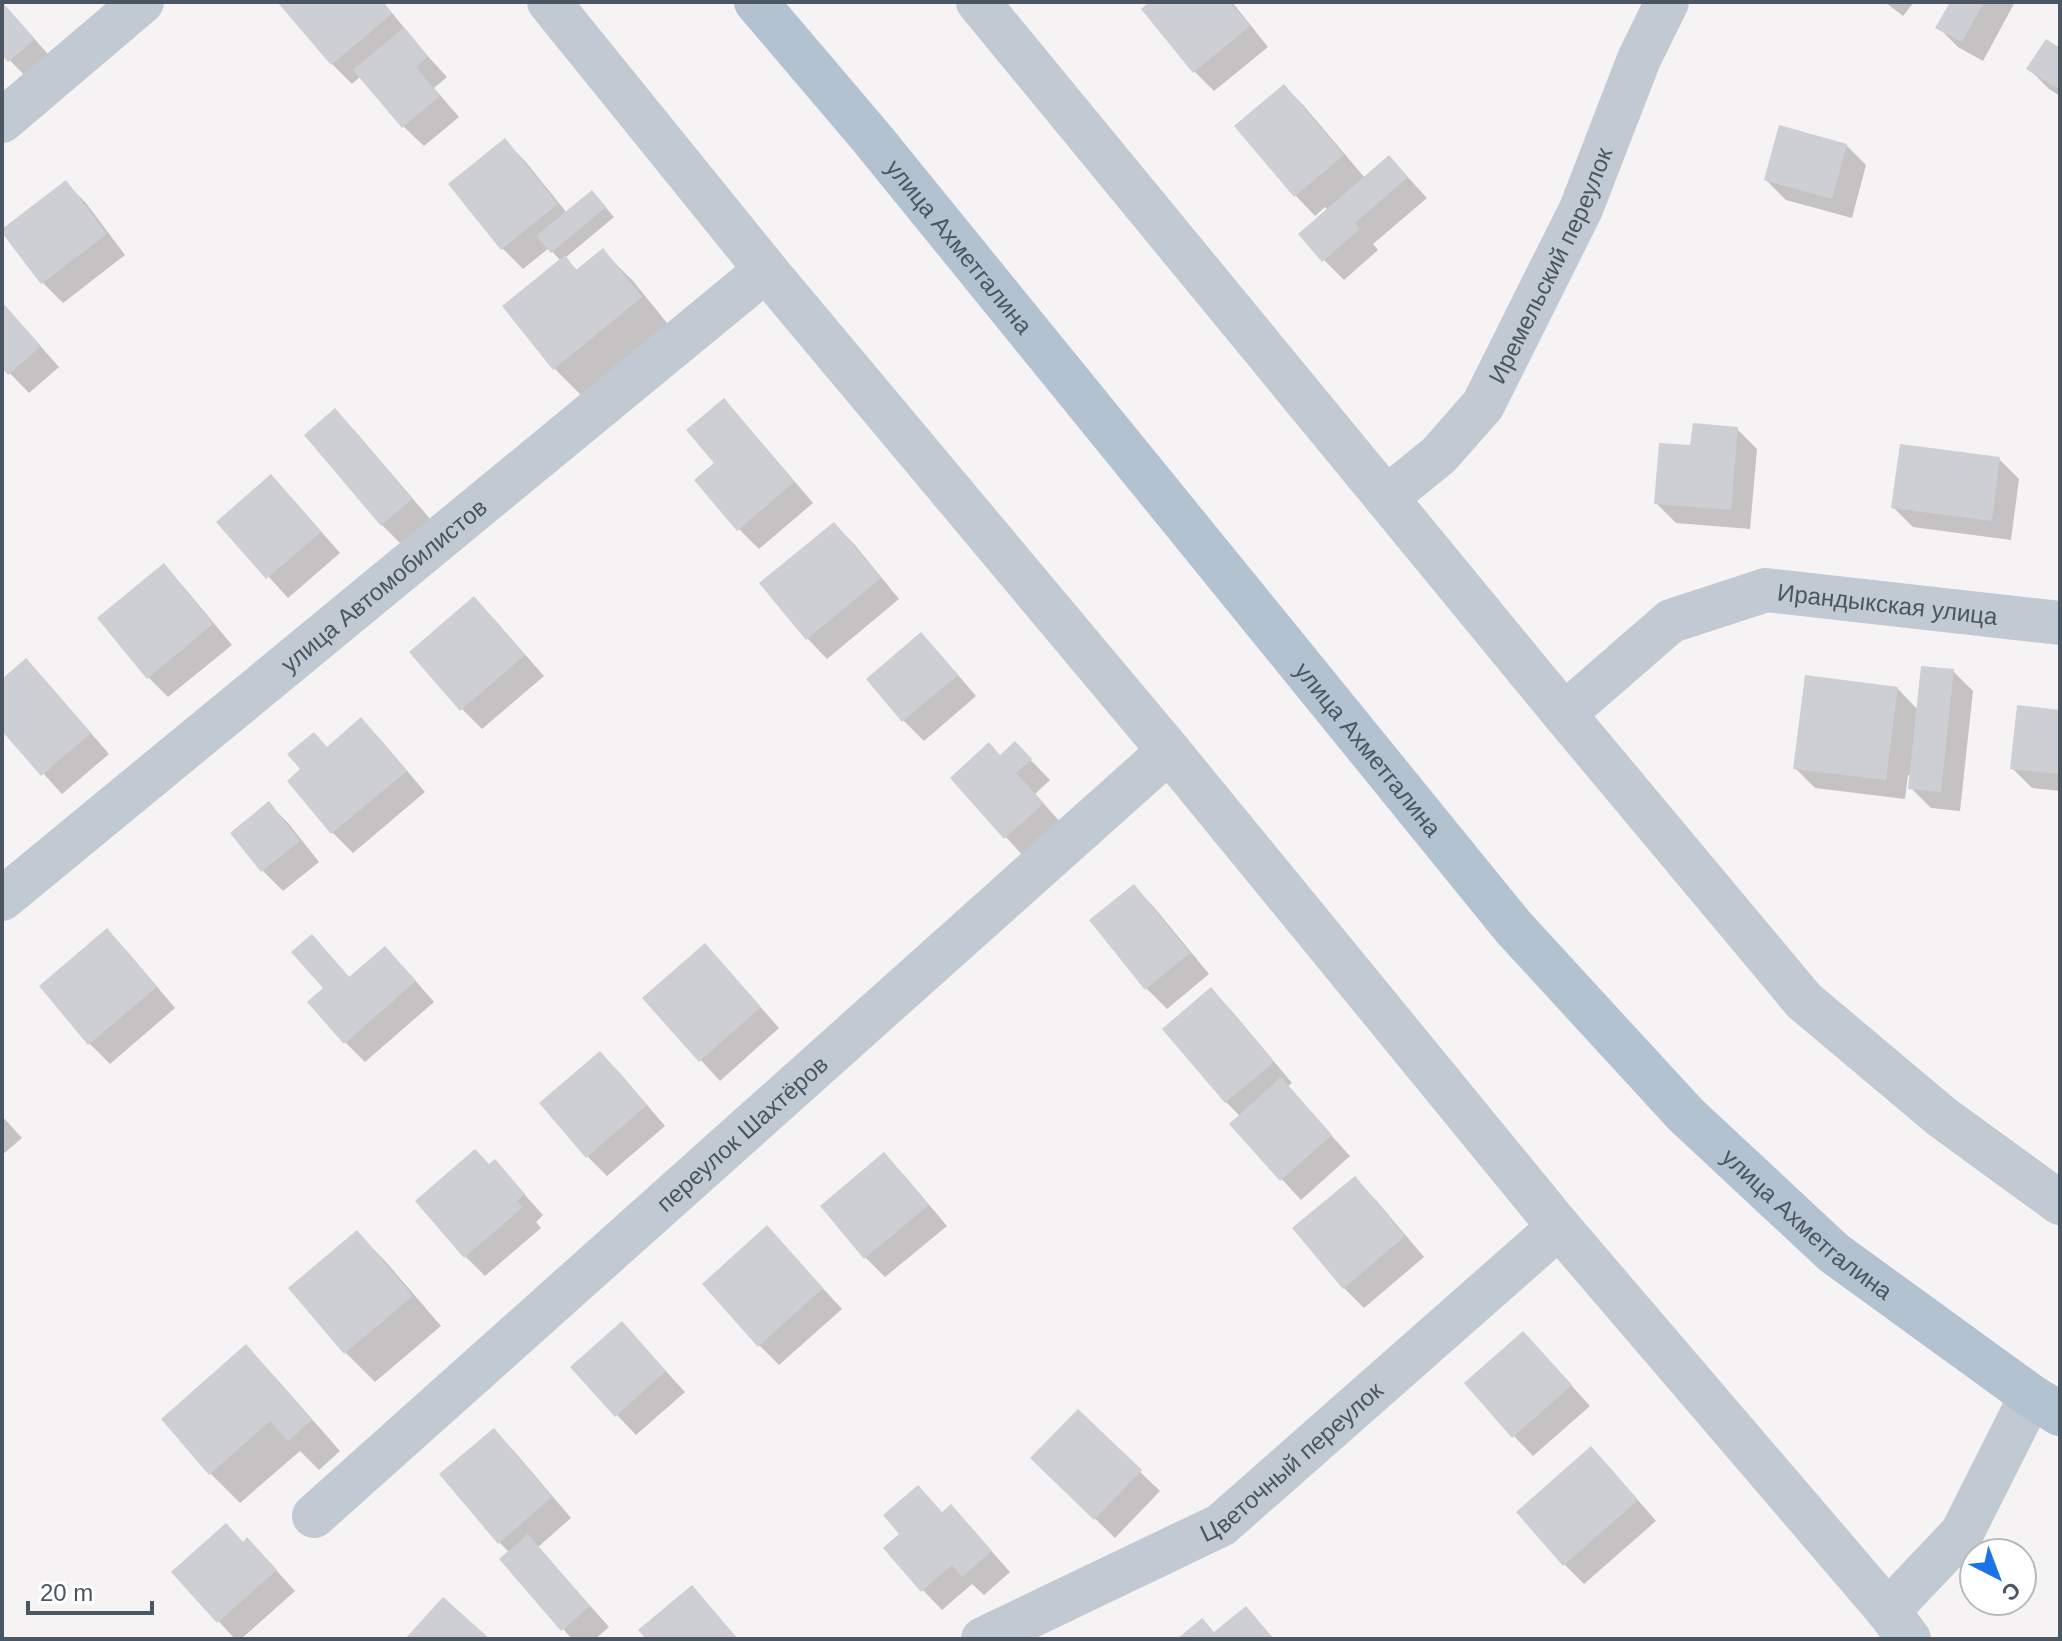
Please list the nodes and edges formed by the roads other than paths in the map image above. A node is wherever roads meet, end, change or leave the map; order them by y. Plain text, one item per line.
1 (142, 2) edge
2 (549, 2) edge
3 (756, 2) edge
4 (978, 2) edge
5 (1667, 2) edge
6 (2, 121) edge
7 (766, 270) junction
8 (1386, 498) junction
9 (2060, 623) edge
10 (1564, 714) junction
11 (1169, 751) junction
12 (2, 899) edge
13 (2060, 1203) edge
14 (1559, 1227) junction
15 (2045, 1405) edge
16 (314, 1516) dead end
17 (1899, 1625) edge
18 (983, 1639) edge

1 - 6 street
2 - 7 street
3 - 15 main road, улица Ахметгалина
4 - 8 street
5 - 8 street, Иремельский переулок
7 - 11 street
7 - 12 street, улица Автомобилистов
8 - 10 street
9 - 10 street, Ирандыкская улица
10 - 13 street
11 - 14 street
11 - 16 street, переулок Шахтёров
14 - 17 street
14 - 18 street, Цветочный переулок
15 - 17 street

